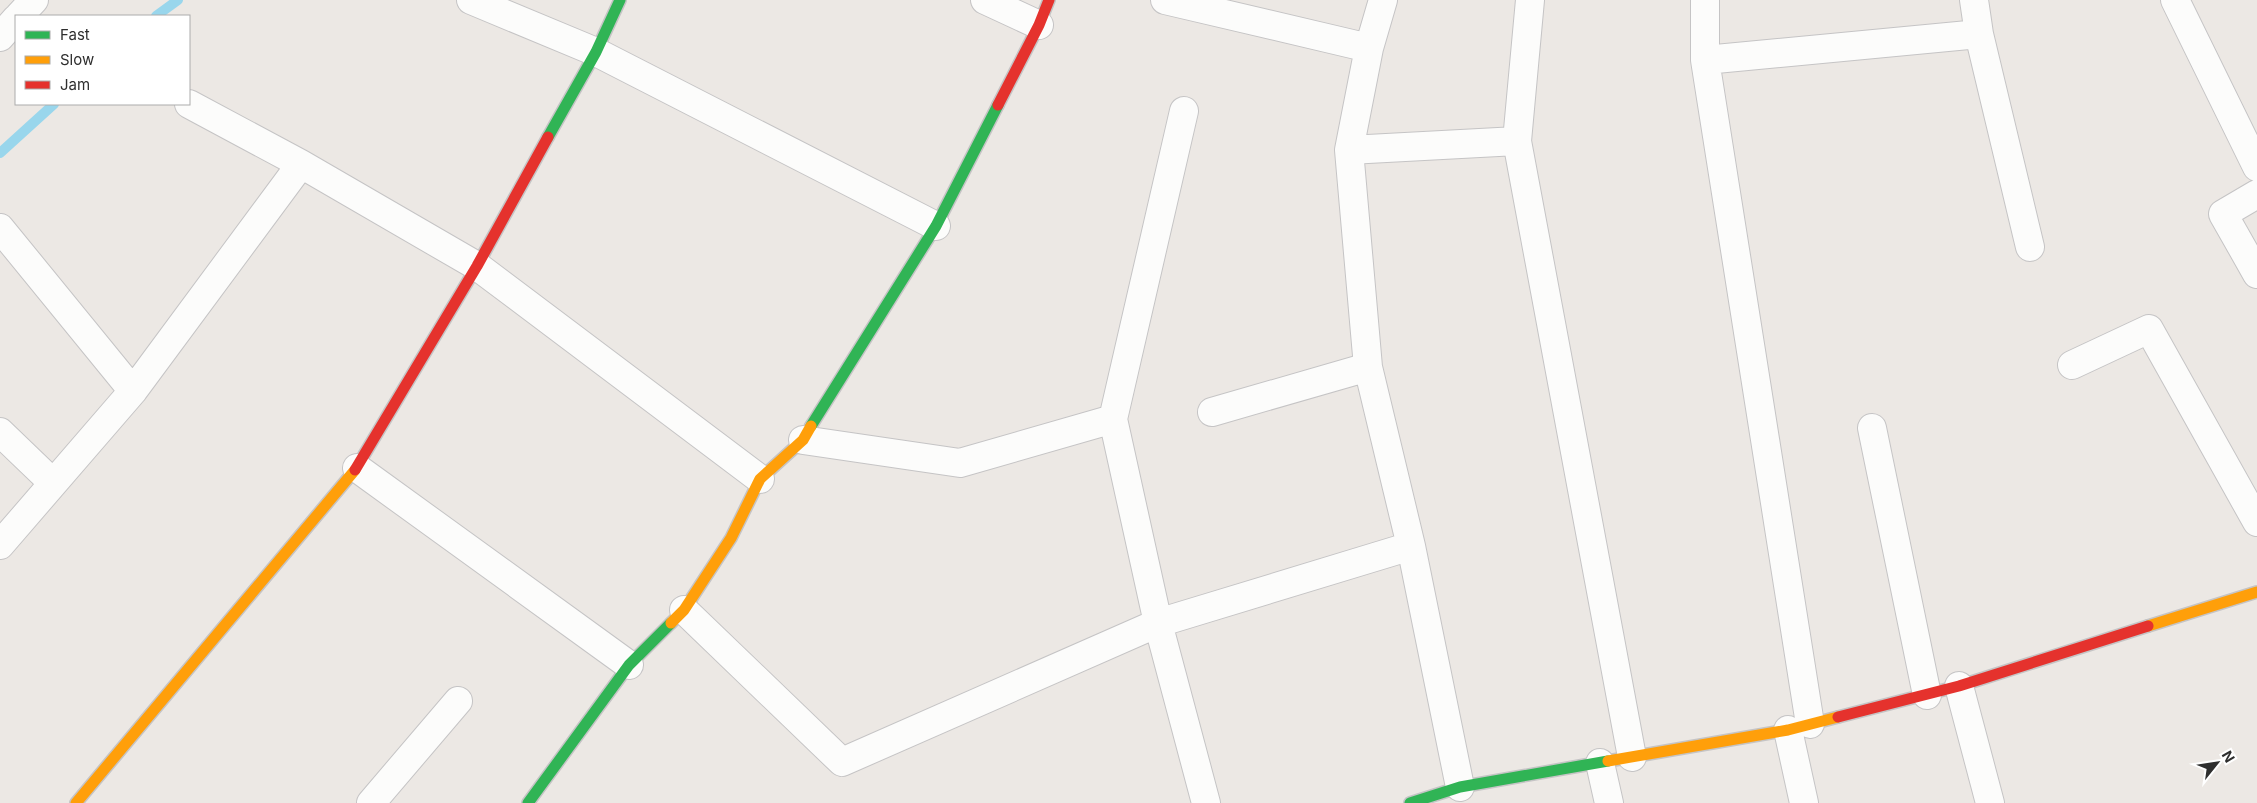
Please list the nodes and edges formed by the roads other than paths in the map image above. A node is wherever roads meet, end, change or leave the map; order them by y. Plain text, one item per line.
1 (34, 0) edge
2 (471, 0) edge
3 (620, 0) edge
4 (985, 0) edge
5 (1049, 0) edge
6 (1165, 0) edge
7 (1383, 0) edge
8 (1530, 0) edge
9 (1705, 0) edge
10 (1974, 0) edge
11 (2175, 0) edge
12 (20, 15) edge
13 (15, 20) edge
14 (1039, 25) junction
15 (1979, 34) junction
16 (0, 37) edge
17 (1369, 48) junction
18 (596, 52) junction
19 (1705, 60) junction
20 (190, 105) edge
21 (1184, 111) dead end
22 (1517, 141) junction
23 (1349, 150) junction
24 (301, 164) junction
25 (2257, 167) edge
26 (2257, 194) edge
27 (936, 226) junction
28 (0, 228) edge
29 (2030, 247) dead end
30 (477, 266) junction
31 (2257, 274) edge
32 (2072, 365) dead end
33 (1368, 367) junction
34 (133, 391) junction
35 (1212, 412) dead end
36 (1113, 418) junction
37 (1872, 428) dead end
38 (0, 432) edge
39 (802, 440) junction
40 (357, 468) junction
41 (760, 479) junction
42 (54, 483) junction
43 (2257, 522) edge
44 (0, 545) edge
45 (1411, 546) junction
46 (2257, 592) edge
47 (684, 610) junction
48 (1158, 623) junction
49 (629, 665) junction
50 (1959, 686) junction
51 (1927, 695) junction
52 (458, 701) dead end
53 (1799, 727) junction
54 (1632, 757) junction
55 (1600, 763) junction
56 (1460, 787) junction
57 (76, 803) edge
58 (371, 803) edge
59 (528, 803) edge
60 (1206, 803) edge
61 (1410, 803) edge
62 (1609, 803) edge
63 (1804, 803) edge
64 (1990, 803) edge

1 - 12 street
2 - 18 street
3 - 18 street
4 - 14 street
5 - 14 street
6 - 17 street
7 - 17 street
8 - 22 street
9 - 19 street
10 - 15 street
11 - 25 street
13 - 16 street
14 - 27 street
15 - 19 street
15 - 29 street
17 - 23 street
18 - 27 street
18 - 30 street
19 - 53 street
20 - 24 street
21 - 36 street
22 - 23 street
22 - 54 street
23 - 33 street
24 - 30 street
24 - 34 street
26 - 31 street
27 - 39 street
28 - 34 street
30 - 40 street
30 - 41 street
32 - 43 street
33 - 35 street
33 - 45 street
34 - 42 street
36 - 39 street
36 - 48 street
37 - 51 street
38 - 42 street
39 - 41 street
40 - 49 street
40 - 57 street
41 - 47 street
42 - 44 street
45 - 48 street
45 - 56 street
46 - 50 street
47 - 48 street
47 - 49 street
48 - 60 street
49 - 59 street
50 - 51 street
50 - 64 street
51 - 53 street
52 - 58 street
53 - 54 street
53 - 63 street
54 - 55 street
55 - 56 street
55 - 62 street
56 - 61 street

